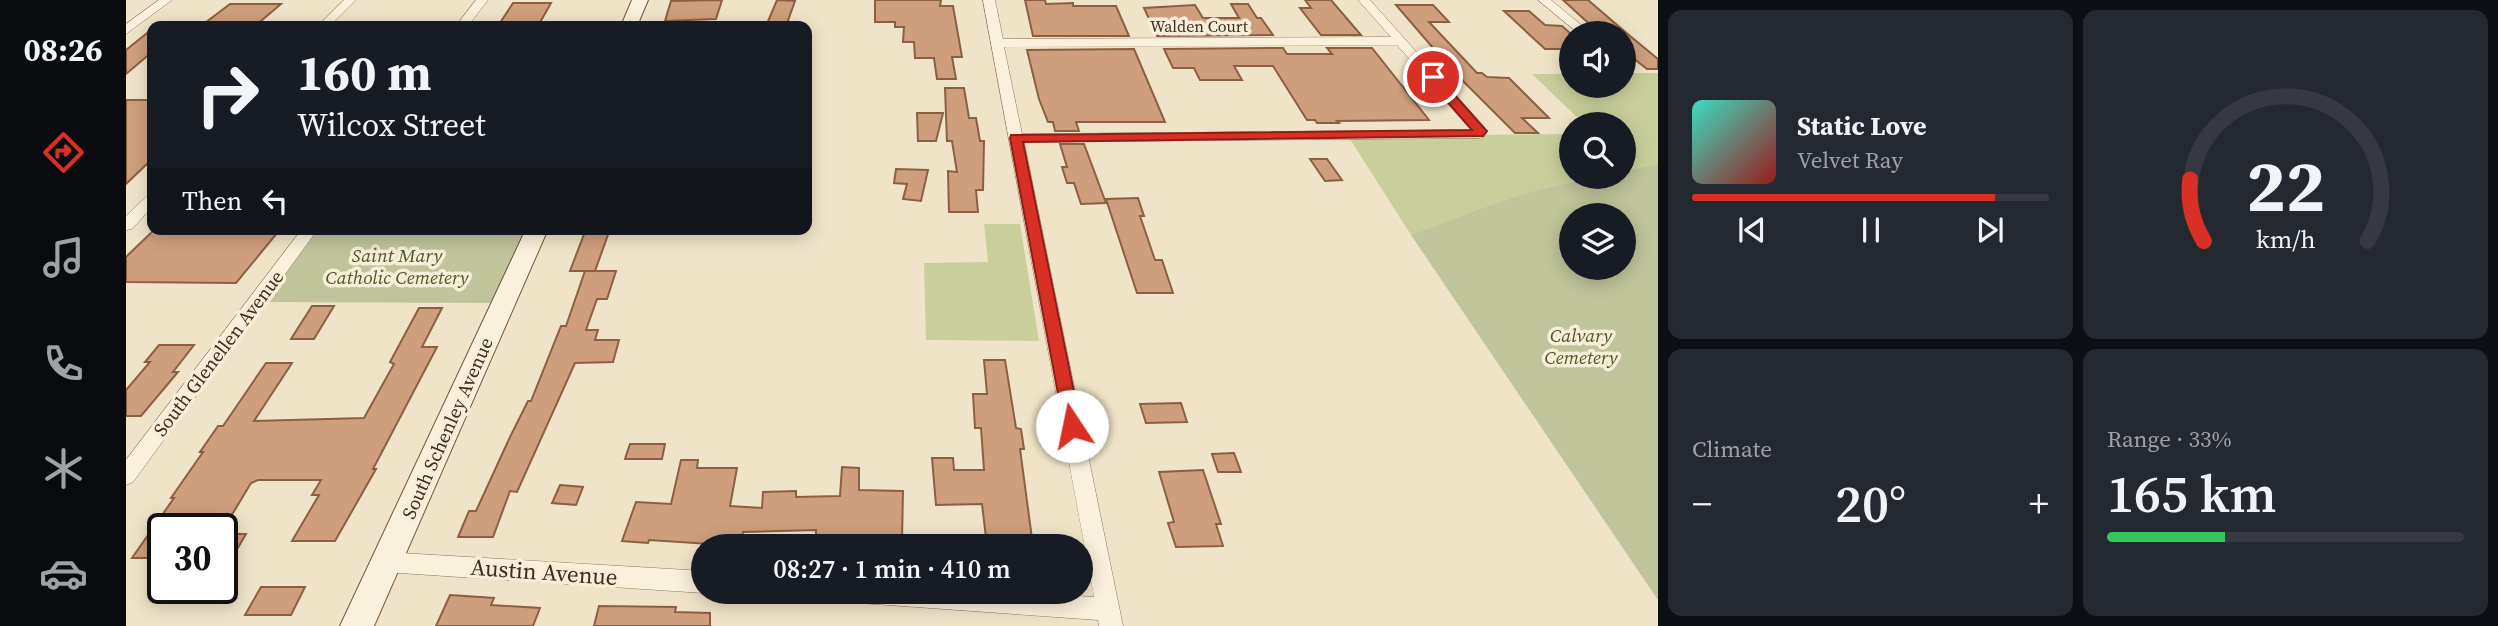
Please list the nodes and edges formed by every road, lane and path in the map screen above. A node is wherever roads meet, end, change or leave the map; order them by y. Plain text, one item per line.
1 (166, 0) edge
2 (350, 0) edge
3 (482, 0) edge
4 (640, 0) edge
5 (989, 0) edge
6 (1364, 0) edge
7 (1544, 0) edge
8 (329, 21) edge
9 (466, 21) edge
10 (631, 21) edge
11 (1571, 21) edge
12 (126, 30) edge
13 (1401, 41) junction
14 (998, 43) junction
15 (1016, 138) junction
16 (147, 204) edge
17 (126, 225) edge
18 (306, 235) edge
19 (534, 235) edge
20 (126, 476) edge
21 (384, 562) junction
22 (691, 581) edge
23 (980, 604) edge
24 (1109, 617) edge
25 (357, 626) edge

1 - 12 street
2 - 8 street
3 - 9 street
4 - 10 street
5 - 14 street
6 - 13 street
7 - 11 street
13 - 14 street, Walden Court
13 - 15 street
14 - 15 street
15 - 24 street
16 - 17 street
18 - 20 street, South Glenellen Avenue
19 - 21 street, South Schenley Avenue
21 - 22 street, Austin Avenue
21 - 25 street, South Schenley Avenue
23 - 24 street

